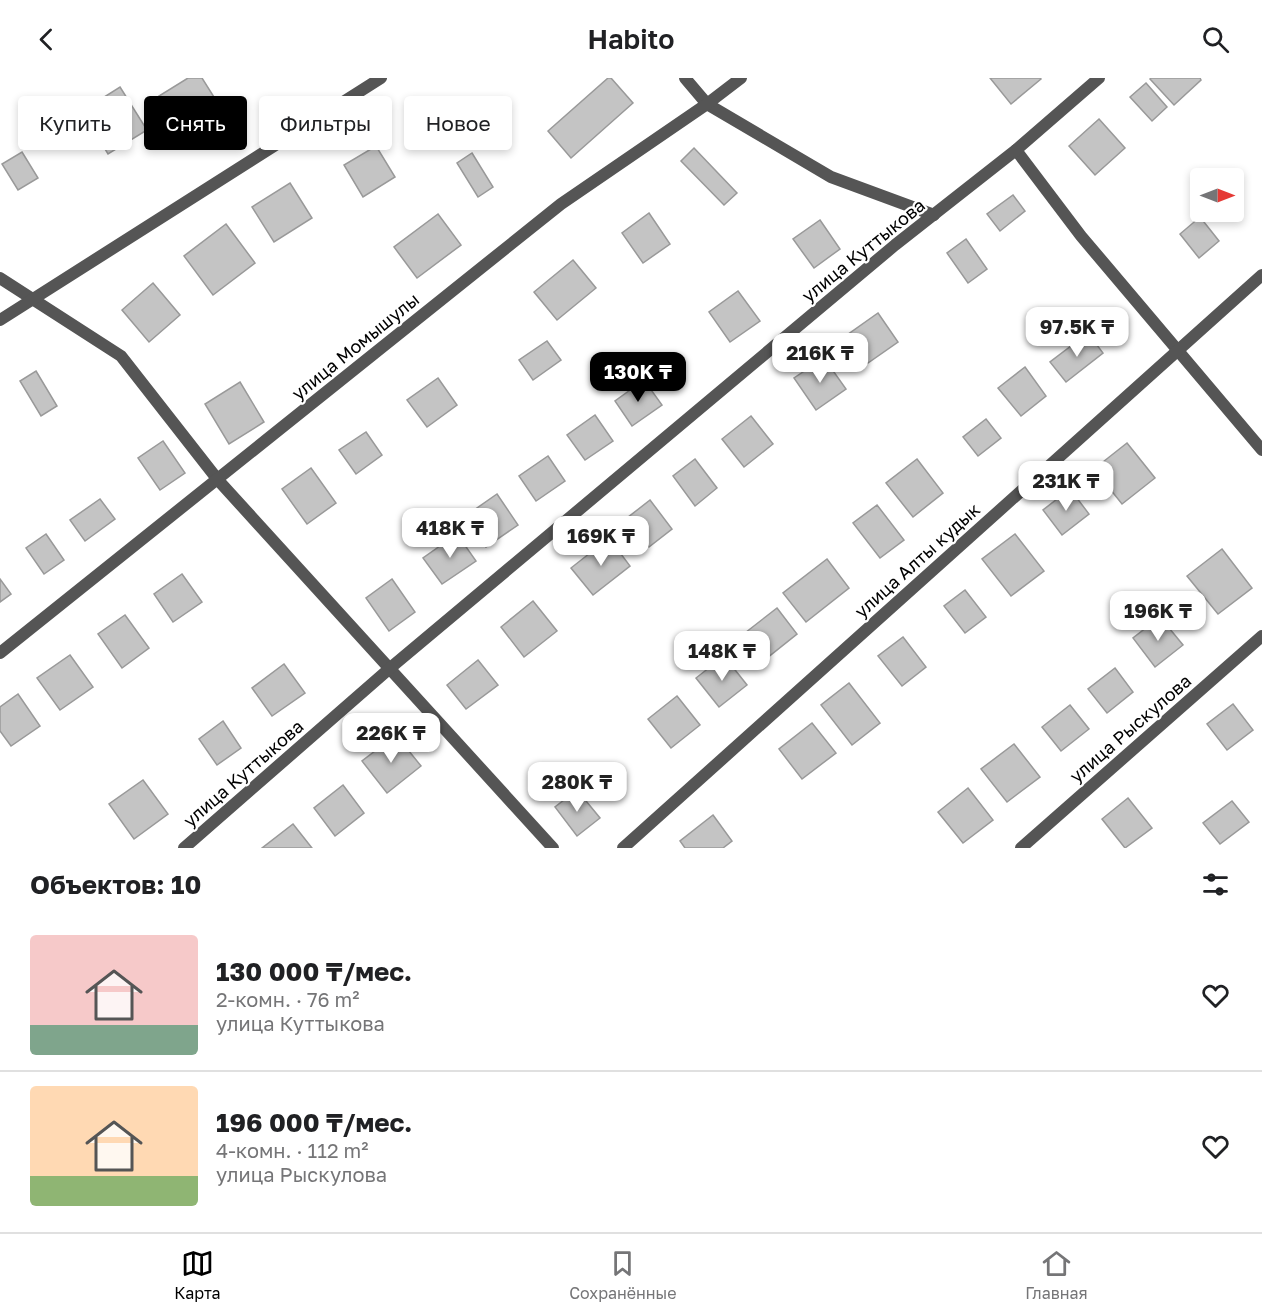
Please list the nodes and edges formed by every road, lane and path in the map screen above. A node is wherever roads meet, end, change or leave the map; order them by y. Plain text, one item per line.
1 (381, 78) edge
2 (685, 78) edge
3 (741, 78) edge
4 (1099, 78) edge
5 (707, 104) junction
6 (1016, 150) junction
7 (933, 215) junction
8 (1262, 275) edge
9 (0, 278) edge
10 (32, 300) junction
11 (0, 320) edge
12 (1178, 351) junction
13 (1262, 450) edge
14 (219, 480) junction
15 (1262, 636) edge
16 (0, 653) edge
17 (389, 669) junction
18 (184, 848) edge
19 (553, 848) edge
20 (623, 848) edge
21 (1021, 848) edge

1 - 10 street
2 - 5 street
3 - 5 street, улица Момышулы
4 - 6 street, улица Куттыкова
5 - 7 street
5 - 14 street, улица Момышулы
6 - 7 street, улица Куттыкова
6 - 12 street
7 - 17 street, улица Куттыкова
8 - 12 street, улица Алты кудык
9 - 10 street
10 - 11 street
10 - 14 street
12 - 13 street
12 - 20 street, улица Алты кудык
14 - 16 street, улица Момышулы
14 - 17 street
15 - 21 street, улица Рыскулова
17 - 18 street, улица Куттыкова
17 - 19 street

